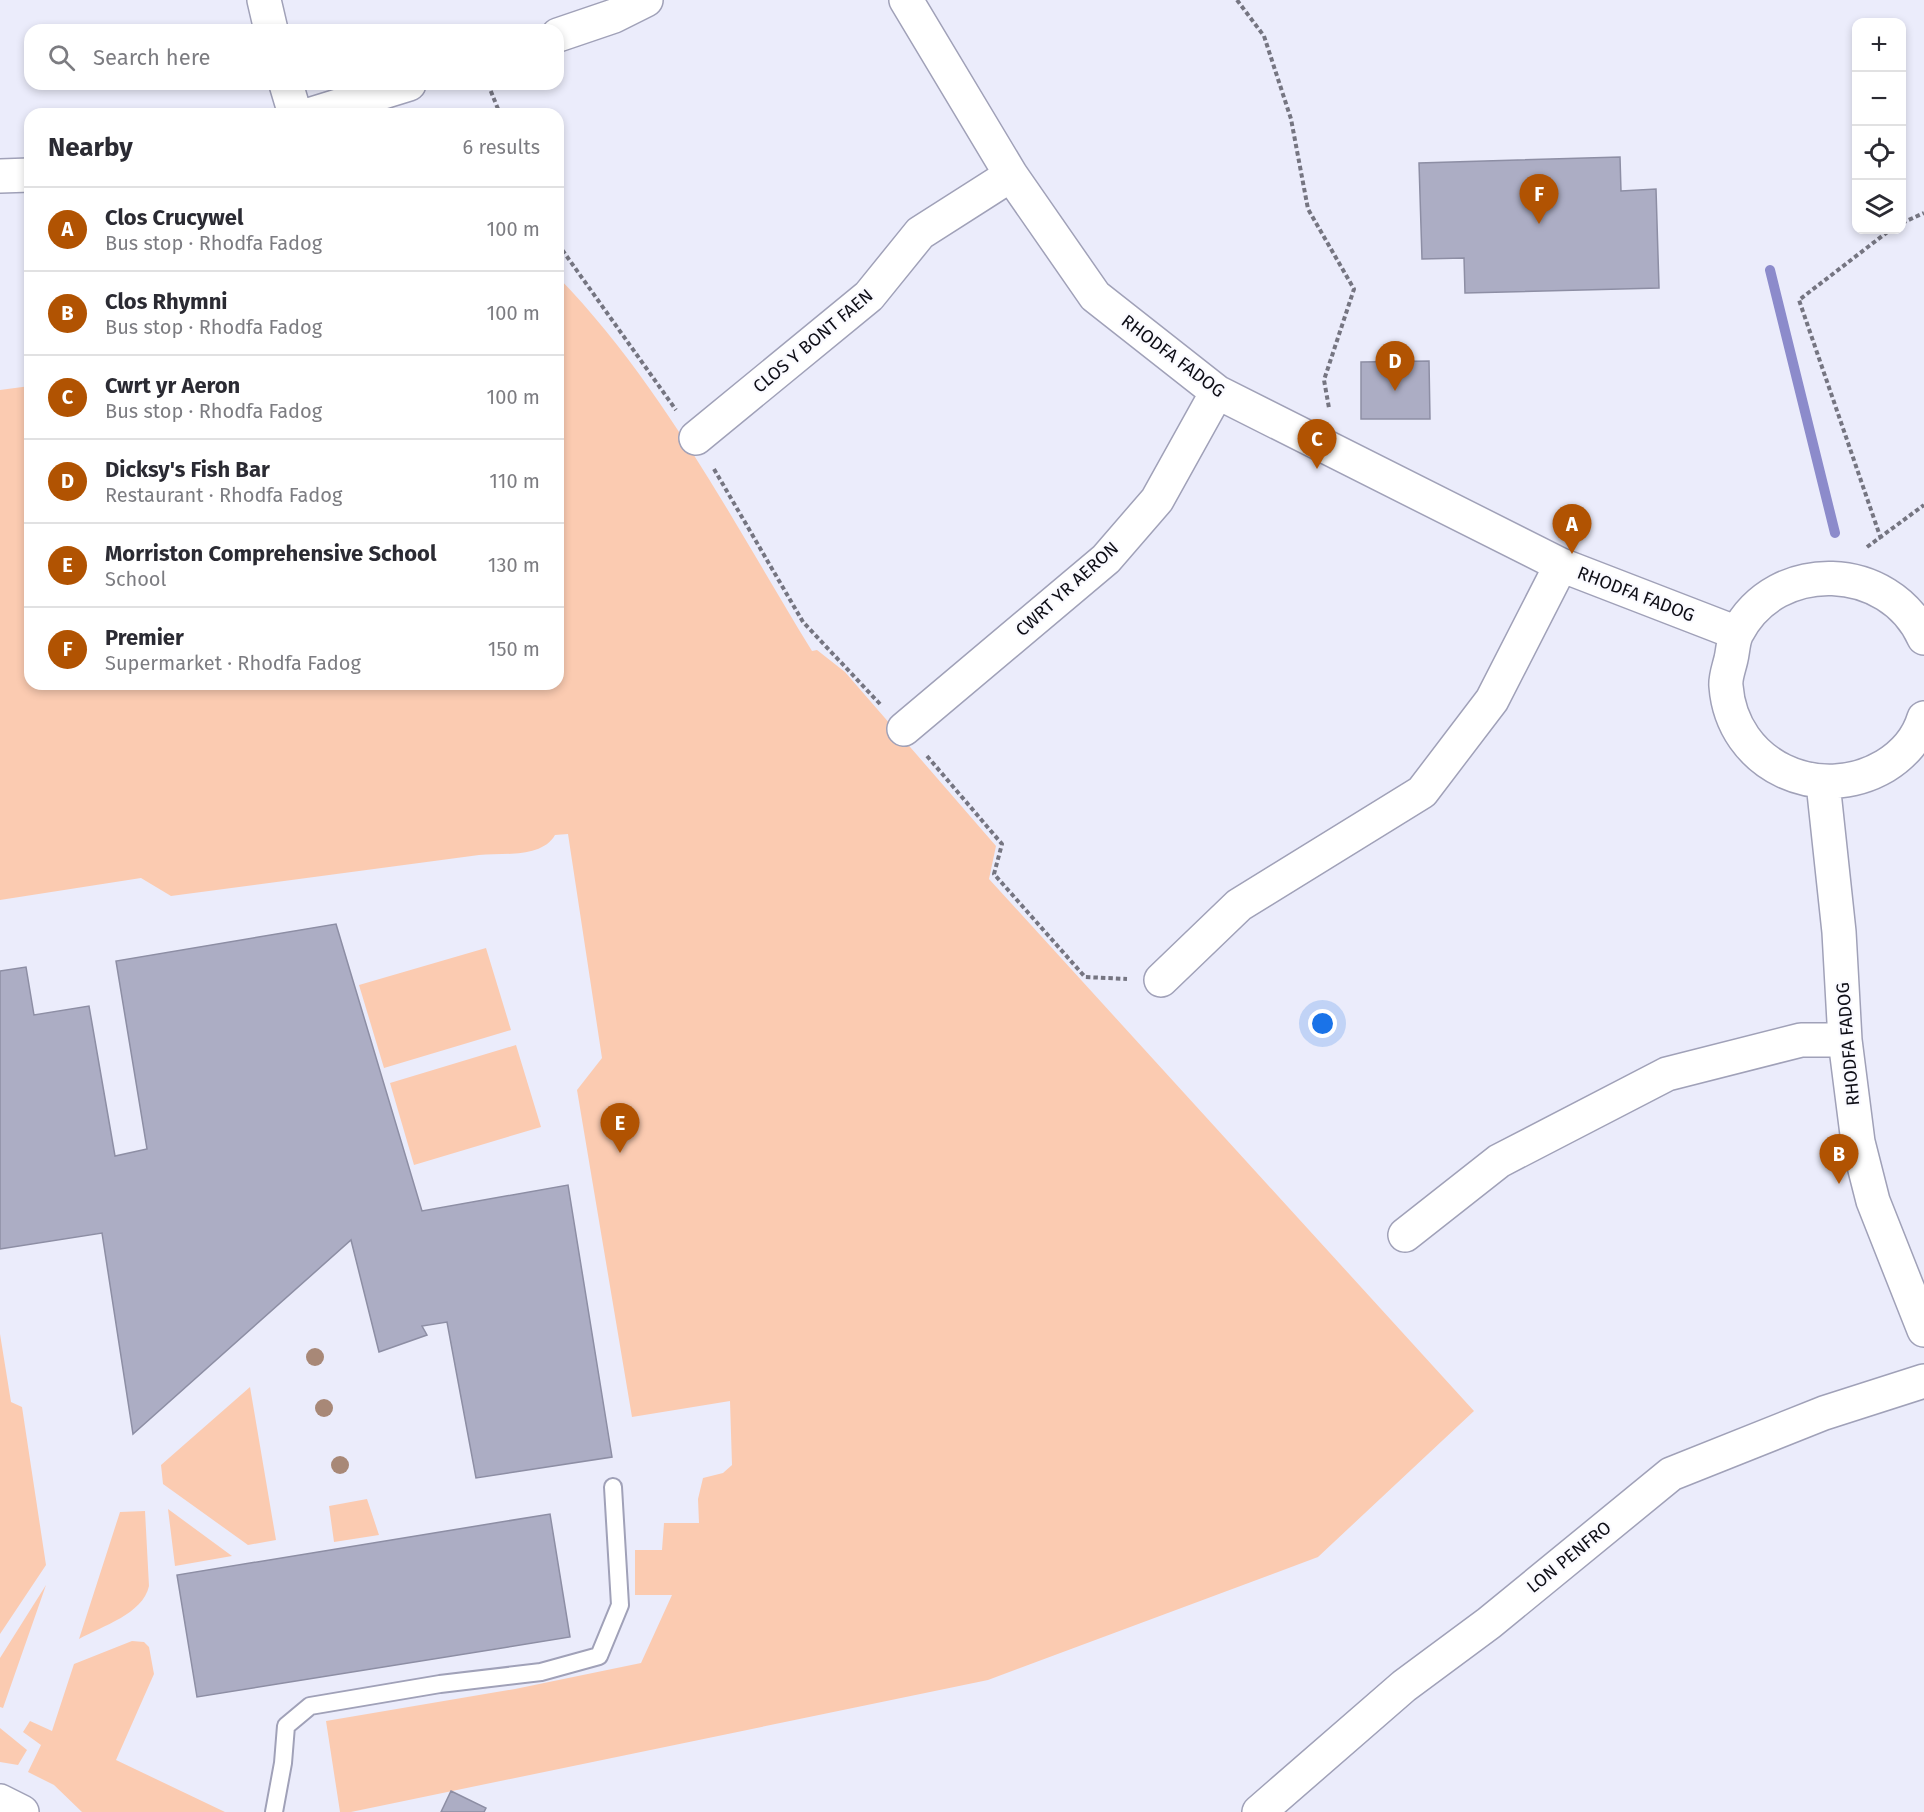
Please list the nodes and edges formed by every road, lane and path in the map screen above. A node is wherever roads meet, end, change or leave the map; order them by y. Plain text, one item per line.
1 (264, 0) edge
2 (646, 0) edge
3 (906, 0) edge
4 (1238, 0) edge
5 (270, 24) edge
6 (564, 33) edge
7 (288, 90) edge
8 (390, 90) edge
9 (490, 90) edge
10 (293, 108) edge
11 (332, 108) edge
12 (498, 108) edge
13 (24, 175) edge
14 (1011, 175) junction
15 (0, 176) edge
16 (1924, 213) edge
17 (1906, 221) edge
18 (1885, 234) edge
19 (564, 252) edge
20 (1217, 392) junction
21 (696, 438) junction
22 (1336, 452) junction
23 (1924, 505) edge
24 (1881, 539) junction
25 (1862, 550) dead end
26 (1561, 566) junction
27 (1737, 633) junction
28 (1924, 638) edge
29 (1924, 718) edge
30 (904, 729) junction
31 (1823, 783) junction
32 (1161, 980) joint
33 (1845, 1040) junction
34 (1405, 1235) dead end
35 (1924, 1330) edge
36 (1924, 1381) edge
37 (613, 1487) dead end
38 (0, 1801) edge
39 (22, 1812) edge
40 (274, 1812) edge
41 (1259, 1812) edge

1 - 5 street
2 - 6 street
3 - 14 street, RHODFA FADOG
4 - 22 path
7 - 10 street
8 - 11 street
9 - 12 path
13 - 15 street
14 - 20 street, RHODFA FADOG
14 - 21 street, CLOS Y BONT FAEN
16 - 17 path
18 - 24 path
19 - 21 path
20 - 22 street, RHODFA FADOG
20 - 30 street, CWRT YR AERON
21 - 30 path
22 - 26 street, RHODFA FADOG
23 - 24 path
24 - 25 path
26 - 27 street, RHODFA FADOG
26 - 32 street
27 - 28 street
27 - 31 street
29 - 31 street
30 - 32 path
31 - 33 street, RHODFA FADOG
33 - 34 street
33 - 35 street, RHODFA FADOG
36 - 41 street, LON PENFRO
37 - 40 lane
38 - 39 street

